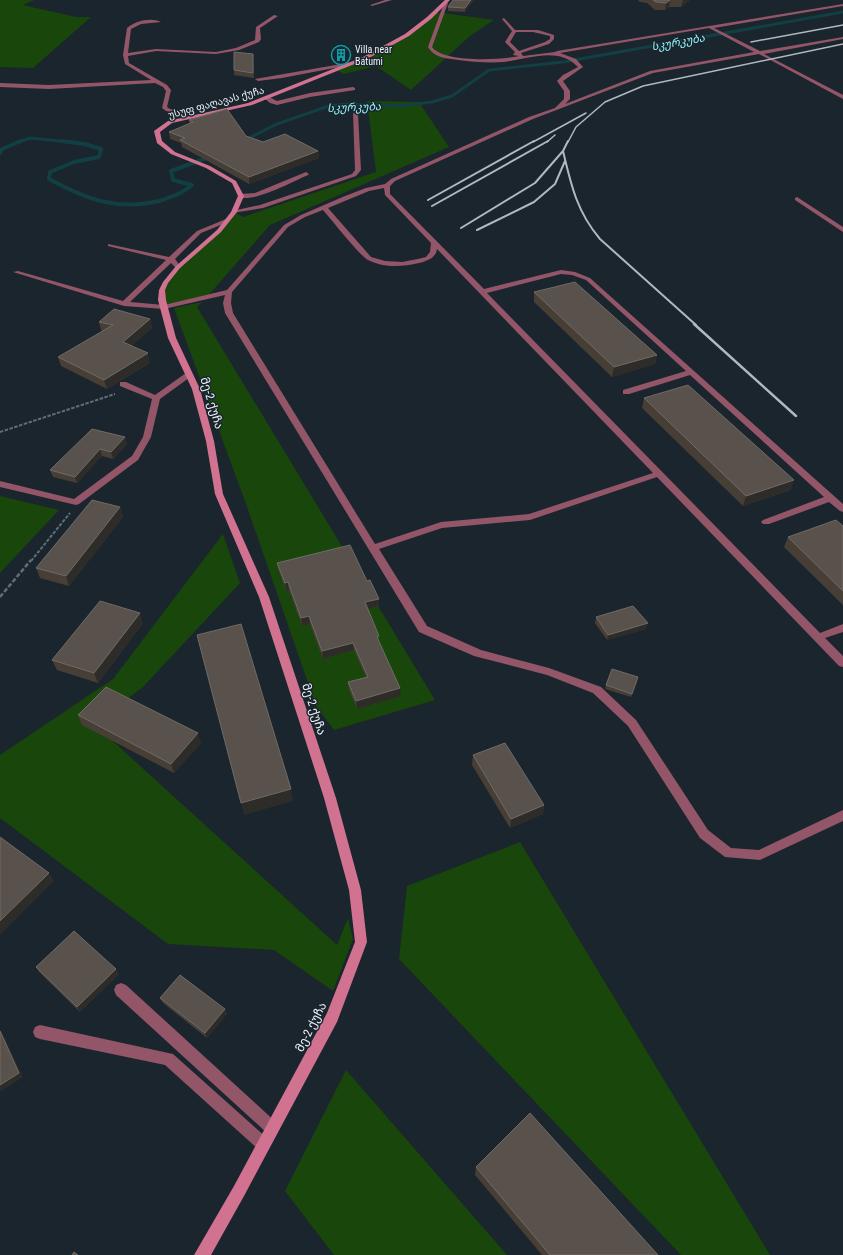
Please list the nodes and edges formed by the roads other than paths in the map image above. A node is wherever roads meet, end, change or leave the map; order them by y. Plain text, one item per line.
1 (390, 0) edge
2 (447, 1) edge
3 (372, 5) dead end
4 (843, 5) edge
5 (276, 16) dead end
6 (504, 19) dead end
7 (160, 22) dead end
8 (710, 27) junction
9 (514, 31) junction
10 (843, 38) edge
11 (759, 52) junction
12 (518, 53) junction
13 (124, 54) junction
14 (545, 54) junction
15 (522, 57) junction
16 (507, 60) junction
17 (353, 63) junction
18 (258, 79) dead end
19 (156, 81) junction
20 (0, 85) edge
21 (353, 89) dead end
22 (843, 97) edge
23 (267, 98) junction
24 (557, 109) junction
25 (355, 114) dead end
26 (194, 116) junction
27 (306, 174) dead end
28 (387, 186) junction
29 (241, 196) junction
30 (796, 199) dead end
31 (324, 207) junction
32 (234, 212) junction
33 (843, 218) edge
34 (226, 221) junction
35 (831, 222) junction
36 (843, 230) edge
37 (434, 243) junction
38 (110, 245) dead end
39 (171, 259) junction
40 (178, 267) junction
41 (16, 272) dead end
42 (229, 292) junction
43 (482, 292) junction
44 (124, 304) junction
45 (164, 307) junction
46 (691, 372) junction
47 (189, 375) junction
48 (123, 384) dead end
49 (626, 392) dead end
50 (156, 398) junction
51 (659, 474) junction
52 (0, 484) edge
53 (830, 498) junction
54 (843, 509) edge
55 (766, 522) dead end
56 (373, 548) junction
57 (843, 628) edge
58 (818, 637) junction
59 (843, 663) edge
60 (843, 815) edge
61 (120, 990) dead end
62 (40, 1032) dead end
63 (272, 1128) junction
64 (264, 1144) junction
65 (202, 1255) edge

1 - 3 street
2 - 16 street
2 - 17 street, უსუფ ფაღავას ქუჩა
4 - 8 street
5 - 13 street
6 - 9 street
7 - 13 street
8 - 11 street
8 - 14 street
9 - 12 street
9 - 12 street
10 - 11 street
11 - 22 street
11 - 24 street
12 - 15 street
12 - 16 street
13 - 19 street
14 - 15 street
14 - 24 street
15 - 16 street
17 - 18 street
17 - 23 street, უსუფ ფაღავას ქუჩა
19 - 20 street
19 - 26 street
21 - 23 street
23 - 26 street, უსუფ ფაღავას ქუჩა
24 - 28 street
25 - 32 street
26 - 29 street, უსუფ ფაღავას ქუჩა
27 - 29 street
28 - 31 street
28 - 37 street
29 - 32 street, მე-2 ქუჩა
30 - 35 street
31 - 37 street
31 - 42 street
32 - 34 street, მე-2 ქუჩა
33 - 35 street
34 - 39 street
34 - 40 street, მე-2 ქუჩა
35 - 36 street
37 - 43 street
38 - 39 street
39 - 40 street
39 - 44 street
40 - 45 street, მე-2 ქუჩა
41 - 44 street
42 - 45 street
42 - 56 street
43 - 46 street
43 - 51 street
44 - 45 street
45 - 47 street, მე-2 ქუჩა
46 - 49 street
46 - 53 street
47 - 50 street
47 - 63 street, მე-2 ქუჩა
48 - 50 street
50 - 52 street
51 - 56 street
51 - 58 street
53 - 54 street
53 - 55 street
56 - 60 street
57 - 58 street
58 - 59 street
61 - 63 street
62 - 64 street
63 - 64 street, მე-2 ქუჩა
64 - 65 street, მე-2 ქუჩა

